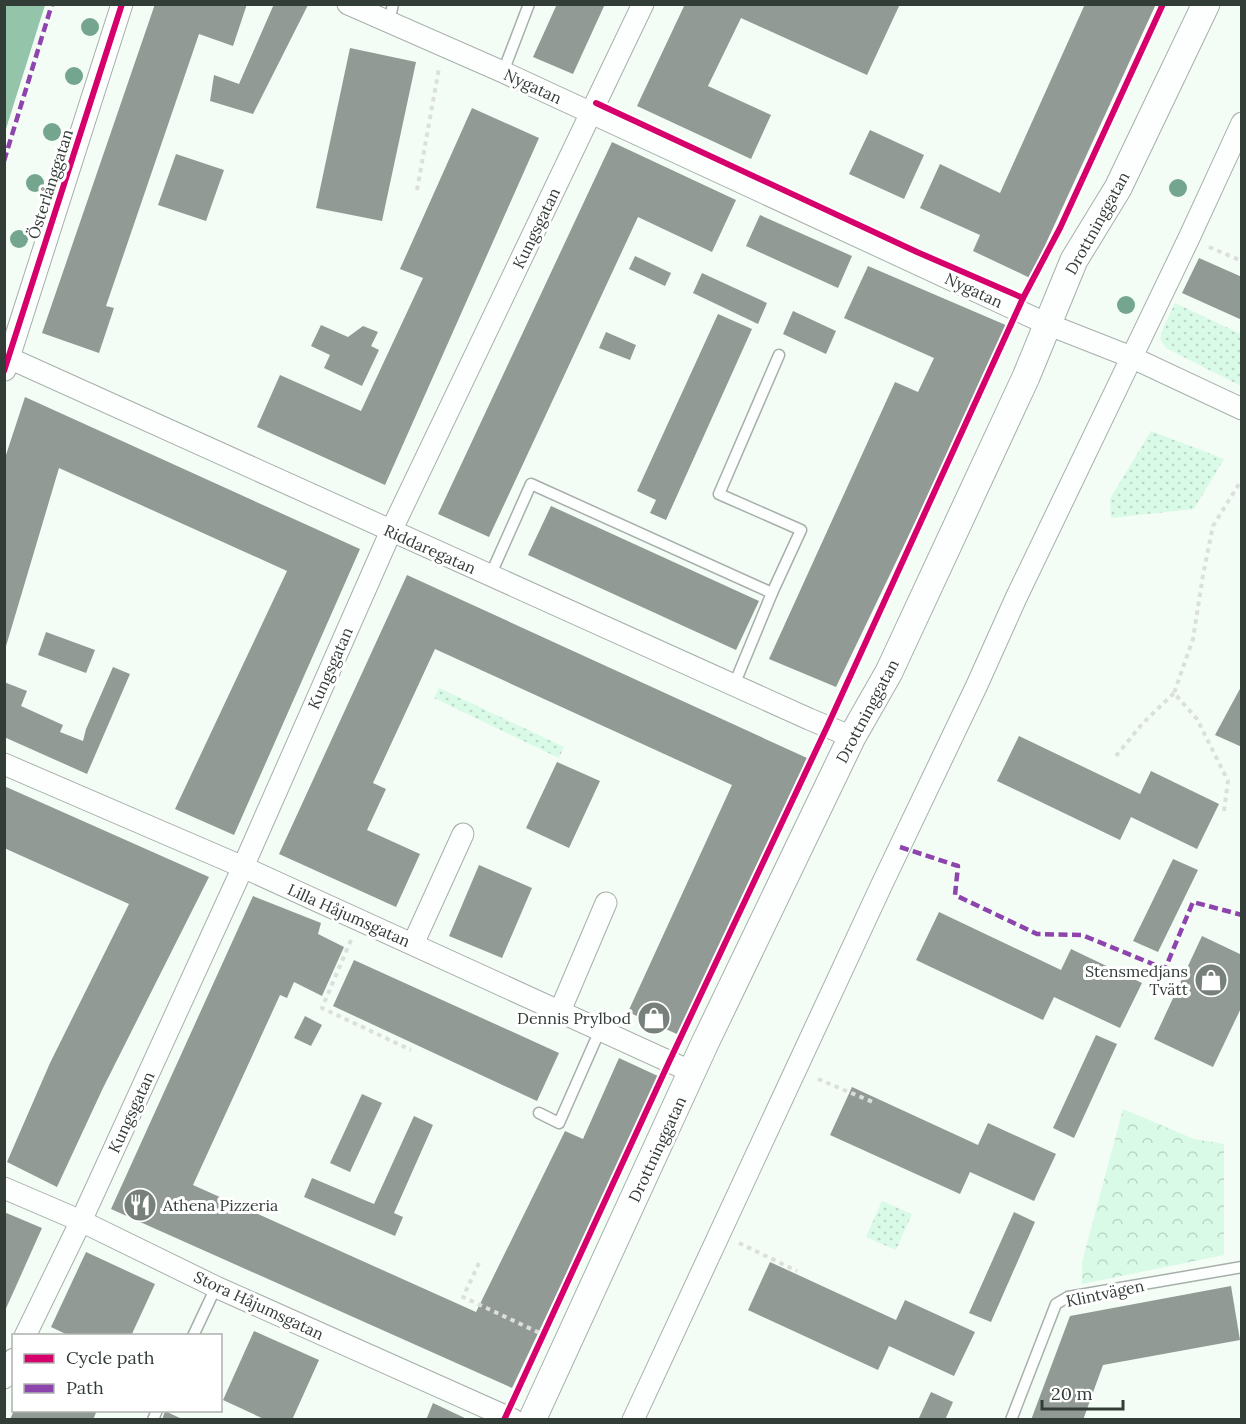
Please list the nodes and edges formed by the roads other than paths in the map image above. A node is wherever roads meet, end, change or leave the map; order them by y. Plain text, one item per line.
1 (122, 4) edge
2 (348, 4) edge
3 (529, 4) edge
4 (643, 4) edge
5 (1206, 4) edge
6 (391, 13) edge
7 (503, 72) junction
8 (591, 113) junction
9 (1242, 123) edge
10 (1047, 324) junction
11 (779, 355) dead end
12 (1131, 357) junction
13 (7, 364) edge
14 (1242, 409) edge
15 (391, 531) junction
16 (490, 576) junction
17 (772, 592) junction
18 (734, 685) junction
19 (852, 737) junction
20 (4, 764) edge
21 (463, 834) dead end
22 (243, 867) junction
23 (606, 903) dead end
24 (413, 944) junction
25 (560, 1011) junction
26 (600, 1030) junction
27 (692, 1072) junction
28 (539, 1113) dead end
29 (4, 1188) edge
30 (81, 1221) junction
31 (1242, 1267) edge
32 (216, 1287) junction
33 (25, 1334) edge
34 (193, 1334) edge
35 (12, 1363) edge
36 (4, 1378) edge
37 (514, 1419) edge
38 (532, 1419) edge
39 (633, 1419) edge
40 (1011, 1419) edge

1 - 13 street, Österlånggatan
2 - 6 street, Nygatan
3 - 7 lane
4 - 8 street, Kungsgatan
5 - 10 street, Drottninggatan
6 - 7 street, Nygatan
7 - 8 street, Nygatan
8 - 10 street, Nygatan
8 - 15 street, Kungsgatan
9 - 12 street
10 - 12 street, Nygatan
10 - 19 street, Drottninggatan
11 - 17 lane
12 - 14 street, Nygatan
12 - 39 street
13 - 15 street, Riddaregatan
15 - 16 street, Riddaregatan
15 - 22 street, Kungsgatan
16 - 17 lane
16 - 18 street, Riddaregatan
17 - 18 lane
18 - 19 street, Riddaregatan
19 - 27 street, Drottninggatan
20 - 22 street, Lilla Håjumsgatan
21 - 24 street
22 - 24 street, Lilla Håjumsgatan
22 - 30 street, Kungsgatan
23 - 25 street
24 - 25 street, Lilla Håjumsgatan
25 - 26 street, Lilla Håjumsgatan
26 - 27 street, Lilla Håjumsgatan
26 - 28 lane
27 - 38 street, Drottninggatan
29 - 30 street, Stora Håjumsgatan
30 - 32 street, Stora Håjumsgatan
30 - 33 street, Kungsgatan
31 - 40 lane, Klintvägen
32 - 34 lane
32 - 37 street, Stora Håjumsgatan
35 - 36 street

